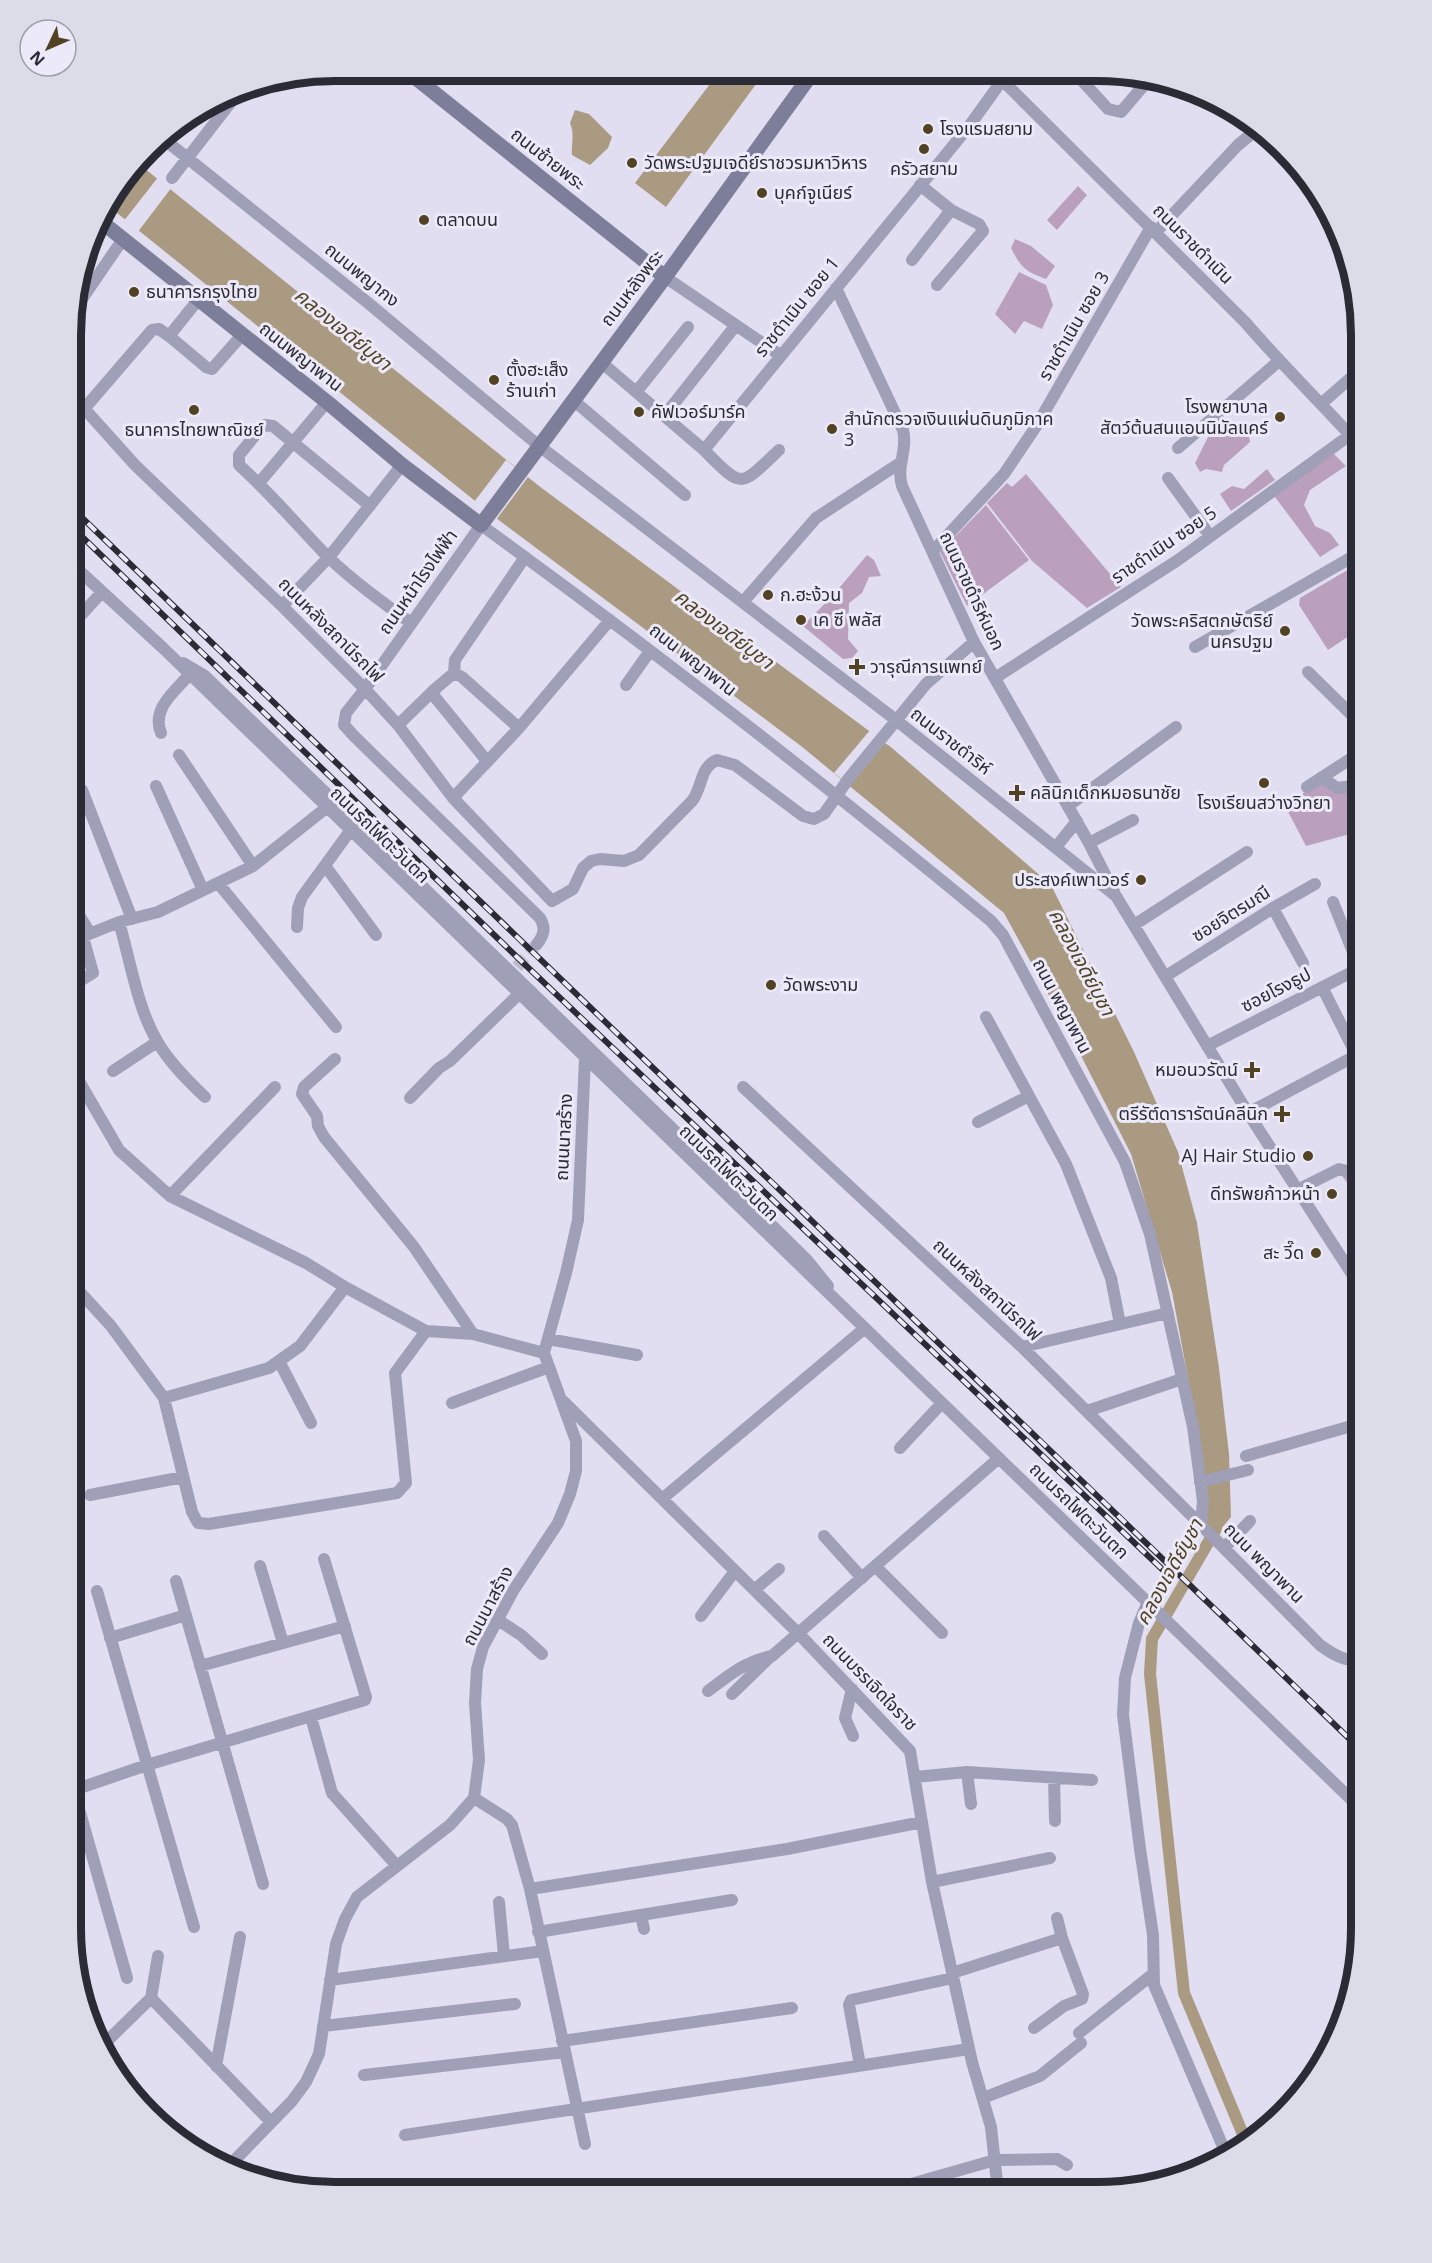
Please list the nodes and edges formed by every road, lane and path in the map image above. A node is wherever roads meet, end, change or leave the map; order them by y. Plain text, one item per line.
1 (420, 81) edge
2 (807, 81) edge
3 (997, 81) edge
4 (1007, 81) edge
5 (1083, 81) edge
6 (1144, 85) edge
7 (230, 104) edge
8 (1252, 133) edge
9 (169, 143) edge
10 (188, 159) junction
11 (172, 178) dead end
12 (920, 185) junction
13 (951, 210) junction
14 (106, 226) edge
15 (1154, 230) junction
16 (123, 240) junction
17 (912, 260) dead end
18 (665, 277) junction
19 (937, 285) dead end
20 (86, 288) edge
21 (836, 288) junction
22 (198, 300) junction
23 (736, 324) junction
24 (688, 327) dead end
25 (242, 335) junction
26 (169, 336) junction
27 (780, 356) junction
28 (1279, 361) junction
29 (601, 362) junction
30 (1351, 378) edge
31 (637, 392) junction
32 (573, 400) junction
33 (327, 402) junction
34 (1322, 403) junction
35 (81, 406) edge
36 (84, 410) junction
37 (665, 415) junction
38 (1350, 434) joint
39 (294, 442) junction
40 (538, 445) junction
41 (1178, 448) dead end
42 (704, 450) junction
43 (778, 450) dead end
44 (900, 463) junction
45 (402, 465) junction
46 (1168, 478) dead end
47 (259, 483) junction
48 (685, 495) dead end
49 (370, 506) junction
50 (484, 521) junction
51 (1210, 536) junction
52 (933, 551) junction
53 (328, 557) junction
54 (525, 557) junction
55 (1351, 558) edge
56 (81, 572) edge
57 (102, 592) junction
58 (743, 602) junction
59 (282, 606) junction
60 (81, 615) edge
61 (610, 620) junction
62 (411, 623) junction
63 (975, 642) junction
64 (1195, 647) dead end
65 (650, 651) junction
66 (170, 656) junction
67 (1308, 672) dead end
68 (454, 673) junction
69 (189, 675) junction
70 (994, 678) junction
71 (626, 685) dead end
72 (365, 689) junction
73 (435, 689) junction
74 (1351, 709) edge
75 (896, 720) junction
76 (398, 725) junction
77 (1176, 727) dead end
78 (519, 728) junction
79 (161, 733) dead end
80 (179, 755) dead end
81 (1351, 758) edge
82 (487, 761) junction
83 (1322, 777) junction
84 (156, 786) dead end
85 (1351, 786) edge
86 (1307, 787) dead end
87 (82, 790) dead end
88 (836, 794) junction
89 (453, 798) junction
90 (1068, 806) junction
91 (326, 808) junction
92 (1133, 820) dead end
93 (1077, 821) junction
94 (350, 831) junction
95 (1089, 843) junction
96 (1056, 847) junction
97 (1247, 852) dead end
98 (253, 866) junction
99 (326, 867) junction
100 (218, 883) junction
101 (1315, 884) dead end
102 (203, 890) junction
103 (1116, 896) junction
104 (1333, 902) dead end
105 (1273, 908) junction
106 (125, 920) junction
107 (1134, 925) junction
108 (297, 927) dead end
109 (376, 935) dead end
110 (81, 937) edge
111 (537, 944) tunnel mouth
112 (1351, 950) edge
113 (1303, 963) dead end
114 (1351, 972) edge
115 (1166, 976) junction
116 (81, 980) edge
117 (1322, 987) junction
118 (519, 994) junction
119 (986, 1017) dead end
120 (336, 1027) dead end
121 (157, 1042) junction
122 (1351, 1044) edge
123 (1207, 1046) junction
124 (585, 1058) junction
125 (335, 1059) dead end
126 (1351, 1064) edge
127 (113, 1071) dead end
128 (81, 1085) edge
129 (275, 1087) dead end
130 (743, 1088) dead end
131 (1029, 1096) junction
132 (205, 1097) dead end
133 (410, 1098) dead end
134 (1248, 1113) junction
135 (978, 1122) dead end
136 (1351, 1171) edge
137 (1297, 1190) junction
138 (170, 1196) junction
139 (1351, 1273) edge
140 (345, 1287) junction
141 (81, 1293) edge
142 (849, 1313) junction
143 (1168, 1313) junction
144 (1119, 1324) junction
145 (865, 1328) junction
146 (426, 1331) junction
147 (473, 1334) junction
148 (548, 1339) junction
149 (1022, 1347) junction
150 (544, 1353) junction
151 (637, 1355) dead end
152 (279, 1361) junction
153 (549, 1367) junction
154 (1182, 1379) junction
155 (164, 1398) junction
156 (559, 1398) junction
157 (452, 1403) dead end
158 (942, 1403) junction
159 (1087, 1411) junction
160 (311, 1423) dead end
161 (1351, 1426) edge
162 (900, 1448) dead end
163 (1246, 1456) dead end
164 (999, 1458) junction
165 (1245, 1470) dead end
166 (183, 1477) junction
167 (1205, 1481) junction
168 (90, 1495) dead end
169 (662, 1499) junction
170 (1250, 1521) dead end
171 (1203, 1527) junction
172 (824, 1536) dead end
173 (1222, 1546) junction
174 (324, 1559) dead end
175 (260, 1566) dead end
176 (875, 1566) junction
177 (779, 1569) dead end
178 (735, 1571) junction
179 (862, 1578) junction
180 (176, 1581) dead end
181 (754, 1590) junction
182 (97, 1591) dead end
183 (1147, 1604) junction
184 (186, 1615) junction
185 (701, 1616) dead end
186 (498, 1620) junction
187 (345, 1626) junction
188 (942, 1633) dead end
189 (799, 1634) junction
190 (111, 1638) junction
191 (283, 1643) junction
192 (542, 1654) dead end
193 (772, 1656) junction
194 (1351, 1661) edge
195 (200, 1666) junction
196 (852, 1689) junction
197 (708, 1691) dead end
198 (732, 1695) dead end
199 (310, 1717) junction
200 (853, 1736) dead end
201 (222, 1743) junction
202 (147, 1765) junction
203 (968, 1772) junction
204 (915, 1777) junction
205 (1054, 1778) junction
206 (1092, 1780) dead end
207 (81, 1784) edge
208 (474, 1798) junction
209 (1351, 1799) edge
210 (971, 1804) dead end
211 (81, 1821) edge
212 (1055, 1821) dead end
213 (922, 1822) junction
214 (1050, 1858) dead end
215 (397, 1866) junction
216 (932, 1882) junction
217 (263, 1884) dead end
218 (530, 1889) junction
219 (732, 1900) dead end
220 (499, 1902) dead end
221 (641, 1915) junction
222 (1057, 1918) dead end
223 (194, 1927) dead end
224 (644, 1929) dead end
225 (538, 1932) junction
226 (240, 1937) dead end
227 (1062, 1938) junction
228 (543, 1950) junction
229 (158, 1956) dead end
230 (504, 1956) junction
231 (1153, 1974) junction
232 (952, 1975) junction
233 (127, 1978) dead end
234 (330, 1980) junction
235 (151, 1998) junction
236 (515, 2004) dead end
237 (792, 2008) dead end
238 (323, 2026) junction
239 (1034, 2028) dead end
240 (107, 2041) edge
241 (564, 2047) junction
242 (969, 2049) junction
243 (860, 2065) junction
244 (216, 2066) junction
245 (364, 2075) dead end
246 (982, 2098) junction
247 (577, 2108) junction
248 (271, 2122) junction
249 (405, 2135) dead end
250 (585, 2144) dead end
251 (1224, 2148) edge
252 (995, 2160) junction
253 (234, 2161) edge
254 (1067, 2164) dead end
255 (918, 2182) edge
256 (997, 2182) edge

1 - 18 main road, ถนนซ้ายพระ
2 - 18 main road, ถนนหลังพระ
3 - 12 street, ราชดำเนิน ซอย 1
4 - 15 street, ถนนราชดำเนิน
5 - 6 street
7 - 10 street
8 - 15 street, ราชดำเนิน ซอย 3
9 - 10 street, ถนนพญากง
10 - 11 street
10 - 40 street, ถนนพญากง
12 - 13 street
12 - 21 street, ราชดำเนิน ซอย 1
13 - 17 street
13 - 19 street
14 - 16 main road, ถนนพญาพาน
15 - 28 street, ถนนราชดำเนิน
15 - 52 street, ราชดำเนิน ซอย 3
16 - 20 street
16 - 22 main road, ถนนพญาพาน
18 - 23 street
18 - 29 main road, ถนนหลังพระ
21 - 27 street, ราชดำเนิน ซอย 1
21 - 44 street, ถนนราชดำริห์นอก
22 - 25 main road, ถนนพญาพาน
22 - 26 street
23 - 27 street
23 - 37 street
24 - 31 street
25 - 26 street
25 - 33 main road, ถนนพญาพาน
26 - 36 street
27 - 42 street, ราชดำเนิน ซอย 1
28 - 34 street, ถนนราชดำเนิน
28 - 41 street
29 - 31 street
29 - 32 main road, ถนนหลังพระ
30 - 34 street
31 - 37 street
32 - 40 main road, ถนนหลังพระ
32 - 48 street
33 - 39 street
33 - 45 main road, ถนนพญาพาน
34 - 38 street, ถนนราชดำเนิน
35 - 36 street, ถนนหลังสถานีรถไฟ
36 - 59 street, ถนนหลังสถานีรถไฟ
37 - 42 street
38 - 51 street, ราชดำเนิน ซอย 5
39 - 47 street
39 - 47 street
39 - 49 street
40 - 50 main road, ถนนหลังพระ
40 - 58 street, ถนนราชดำริห์
42 - 43 street
44 - 52 street, ถนนราชดำริห์นอก
44 - 58 street
45 - 49 street
45 - 50 main road, ถนนพญาพาน
46 - 51 street
47 - 53 street
49 - 53 street
50 - 54 street, ถนน พญาพาน
50 - 62 street, ถนนหน้าโรงไฟฟ้า
51 - 70 street, ราชดำเนิน ซอย 5
52 - 63 street, ถนนราชดำริห์นอก
53 - 59 street
53 - 62 street
54 - 61 street, ถนน พญาพาน
54 - 68 street
55 - 64 street
56 - 57 street, ถนนรถไฟตะวันตก
57 - 60 street
57 - 66 street, ถนนรถไฟตะวันตก
58 - 75 street, ถนนราชดำริห์
59 - 72 street, ถนนหลังสถานีรถไฟ
61 - 65 street, ถนน พญาพาน
61 - 78 street
62 - 72 street, ถนนหน้าโรงไฟฟ้า
63 - 70 street, ถนนราชดำริห์นอก
63 - 75 street
65 - 71 street
65 - 88 street, ถนน พญาพาน
66 - 69 street, ถนนรถไฟตะวันตก
66 - 142 street
67 - 74 street
68 - 73 street
68 - 78 street
69 - 79 street
69 - 91 street, ถนนรถไฟตะวันตก
70 - 90 street, ถนนราชดำริห์นอก
72 - 76 street, ถนนหลังสถานีรถไฟ
72 - 111 street, ถนนหน้าโรงไฟฟ้า
73 - 76 street
73 - 82 street
75 - 88 street
75 - 96 street, ถนนราชดำริห์
76 - 89 street, ถนนหลังสถานีรถไฟ
77 - 90 street
78 - 82 street
80 - 98 street
81 - 83 street
82 - 89 street
83 - 85 street
83 - 86 street
84 - 102 street
87 - 106 street
88 - 89 street, ถนนหลังสถานีรถไฟ
88 - 143 street, ถนน พญาพาน
90 - 93 street, ถนนราชดำริห์นอก
91 - 94 street, ถนนรถไฟตะวันตก
91 - 98 street
92 - 95 street
93 - 95 street, ถนนราชดำริห์นอก
93 - 96 street
94 - 99 street
94 - 118 street, ถนนรถไฟตะวันตก
95 - 103 street, ถนนราชดำริห์นอก
96 - 103 street, ถนนราชดำริห์
97 - 107 street
98 - 100 street
99 - 108 street
99 - 109 street
100 - 102 street
100 - 120 street
101 - 105 street, ซอยจิตรมณี
102 - 106 street
103 - 107 street, ถนนราชดำริห์
104 - 112 street
105 - 113 street
105 - 115 street, ซอยจิตรมณี
106 - 110 street
106 - 121 street
107 - 115 street, ถนนราชดำริห์
110 - 116 street
114 - 117 street, ซอยโรงธูป
115 - 123 street, ถนนราชดำริห์
117 - 122 street
117 - 123 street, ซอยโรงธูป
118 - 124 street, ถนนรถไฟตะวันตก
118 - 133 street
119 - 131 street
121 - 127 street
121 - 132 street
123 - 134 street, ถนนราชดำริห์
124 - 142 street, ถนนรถไฟตะวันตก
124 - 148 street, ถนนนาสร้าง
125 - 147 street
126 - 134 street
128 - 138 street
129 - 138 street
130 - 149 street, ถนนหลังสถานีรถไฟ
131 - 135 street
131 - 144 street
134 - 137 street, ถนนราชดำริห์
136 - 137 street
137 - 139 street, ถนนราชดำริห์
138 - 140 street
140 - 146 street
140 - 152 street
141 - 155 street
142 - 145 street, ถนนรถไฟตะวันตก
143 - 144 street
143 - 154 street, ถนน พญาพาน
144 - 149 street
145 - 158 street, ถนนรถไฟตะวันตก
145 - 169 street
146 - 147 street
146 - 166 street
147 - 150 street
148 - 150 street, ถนนนาสร้าง
148 - 151 street
149 - 159 street, ถนนหลังสถานีรถไฟ
150 - 153 street, ถนนนาสร้าง
152 - 155 street
152 - 160 street
153 - 156 street, ถนนนาสร้าง
153 - 157 street
154 - 159 street
154 - 167 street, ถนน พญาพาน
155 - 166 street
156 - 169 street, ถนนบรรเจิดใจราช
156 - 186 street, ถนนนาสร้าง
158 - 162 street
158 - 164 street, ถนนรถไฟตะวันตก
159 - 171 street, ถนนหลังสถานีรถไฟ
161 - 163 street
164 - 176 street
164 - 183 street, ถนนรถไฟตะวันตก
165 - 167 street
166 - 168 street
167 - 171 street, ถนน พญาพาน
169 - 178 street, ถนนบรรเจิดใจราช
170 - 173 street
171 - 173 street, ถนน พญาพาน
172 - 179 street
173 - 194 street, ถนน พญาพาน
174 - 187 street
175 - 191 street
176 - 179 street
176 - 188 street
177 - 181 street
178 - 181 street, ถนนบรรเจิดใจราช
178 - 185 street
179 - 189 street
180 - 184 street
181 - 189 street, ถนนบรรเจิดใจราช
182 - 190 street
183 - 209 street, ถนนรถไฟตะวันตก
183 - 231 street
184 - 190 street
184 - 195 street
186 - 192 street
186 - 208 street, ถนนนาสร้าง
187 - 191 street
187 - 199 street
189 - 193 street
189 - 196 street, ถนนบรรเจิดใจราช
190 - 202 street
191 - 195 street
193 - 197 street
193 - 198 street
195 - 201 street
196 - 200 street
196 - 204 street, ถนนบรรเจิดใจราช
199 - 201 street
199 - 215 street
201 - 202 street
201 - 217 street
202 - 207 street
202 - 223 street
203 - 204 street
203 - 205 street
203 - 210 street
204 - 213 street, ถนนบรรเจิดใจราช
205 - 206 street
205 - 212 street
208 - 215 street
208 - 218 street
211 - 233 street
213 - 216 street, ถนนบรรเจิดใจราช
213 - 218 street
214 - 216 street
215 - 234 street
216 - 232 street, ถนนบรรเจิดใจราช
218 - 225 street
219 - 221 street
220 - 230 street
221 - 224 street
221 - 225 street
222 - 227 street
225 - 228 street
226 - 244 street
227 - 232 street
227 - 239 street
228 - 230 street
228 - 241 street
229 - 235 street
230 - 234 street
231 - 246 street
231 - 251 street
232 - 242 street, ถนนบรรเจิดใจราช
232 - 243 street
234 - 238 street
235 - 240 street
235 - 244 street
236 - 238 street
237 - 241 street
238 - 248 street
241 - 245 street
241 - 247 street
242 - 243 street
242 - 246 street, ถนนบรรเจิดใจราช
243 - 247 street
244 - 248 street
246 - 252 street, ถนนบรรเจิดใจราช
247 - 249 street
247 - 250 street
248 - 253 street
252 - 254 street
252 - 255 street
252 - 256 street, ถนนบรรเจิดใจราช

